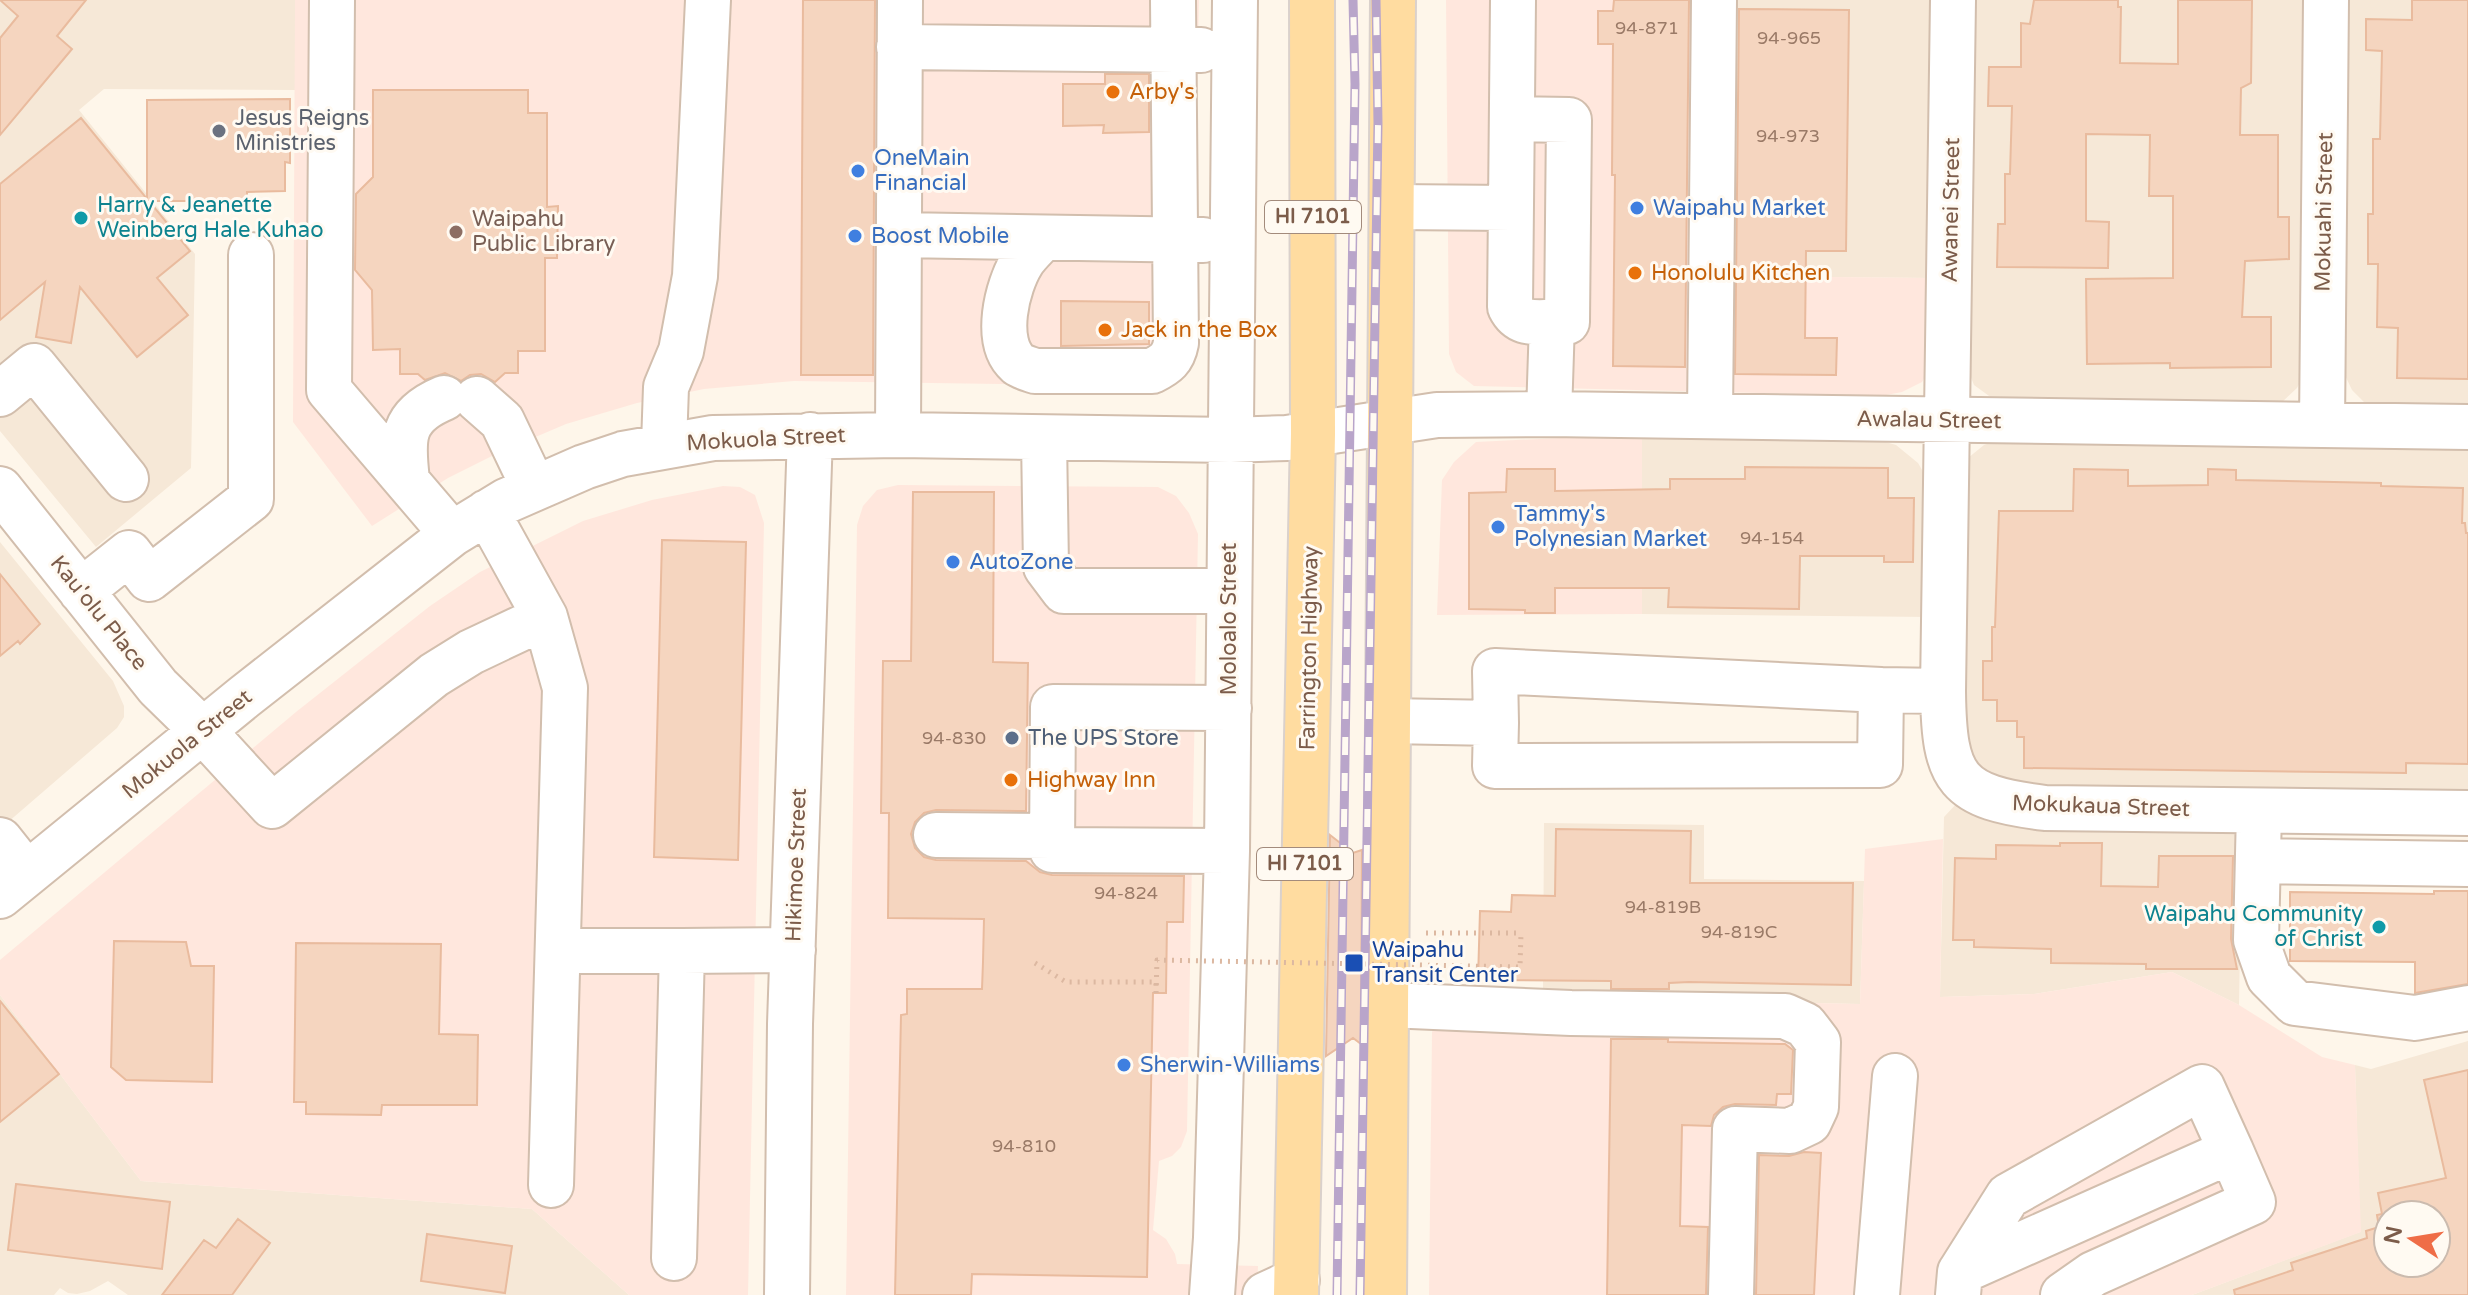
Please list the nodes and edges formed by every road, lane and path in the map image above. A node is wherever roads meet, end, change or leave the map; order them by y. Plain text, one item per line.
1 (332, 0) edge
2 (708, 0) edge
3 (900, 0) edge
4 (1173, 0) edge
5 (1235, 0) edge
6 (1312, 0) edge
7 (1393, 0) edge
8 (1513, 0) edge
9 (1714, 0) edge
10 (1953, 0) edge
11 (2326, 0) edge
12 (899, 47) junction
13 (1173, 50) junction
14 (1236, 51) junction
15 (1512, 119) junction
16 (1393, 207) junction
17 (1511, 208) junction
18 (899, 235) junction
19 (1043, 238) junction
20 (1175, 240) junction
21 (1234, 240) junction
22 (251, 255) dead end
23 (1552, 322) junction
24 (0, 394) edge
25 (1549, 414) junction
26 (1710, 416) junction
27 (1948, 420) junction
28 (1390, 421) junction
29 (2322, 425) junction
30 (2468, 427) edge
31 (1313, 434) junction
32 (810, 435) junction
33 (898, 435) junction
34 (1044, 438) junction
35 (1230, 440) junction
36 (664, 445) junction
37 (126, 479) dead end
38 (407, 480) junction
39 (534, 488) junction
40 (0, 489) edge
41 (469, 523) junction
42 (81, 591) junction
43 (1229, 591) junction
44 (545, 617) junction
45 (1881, 690) junction
46 (1943, 691) junction
47 (1229, 708) junction
48 (1388, 721) junction
49 (1496, 723) junction
50 (204, 732) junction
51 (2259, 811) junction
52 (2468, 813) edge
53 (936, 835) dead end
54 (1052, 836) junction
55 (0, 840) edge
56 (1227, 851) junction
57 (2258, 861) junction
58 (1315, 862) dead end
59 (2468, 864) edge
60 (1299, 878) dead end
61 (14, 885) edge
62 (1426, 933) dead end
63 (793, 950) junction
64 (558, 951) junction
65 (682, 951) junction
66 (1035, 963) dead end
67 (1156, 982) junction
68 (1156, 993) dead end
69 (1388, 1005) junction
70 (2468, 1008) edge
71 (1895, 1076) dead end
72 (2231, 1151) junction
73 (551, 1185) dead end
74 (674, 1258) dead end
75 (1959, 1283) edge
76 (1286, 1290) edge
77 (787, 1295) edge
78 (1212, 1295) edge
79 (1384, 1295) edge
80 (1731, 1295) edge
81 (1877, 1295) edge
82 (2063, 1295) edge

1 - 38 street
2 - 36 street
3 - 12 street
4 - 13 street
5 - 14 street, Moloalo Street
6 - 31 main road, Farrington Highway / HI 7101
7 - 16 main road, HI 7101
8 - 15 street
9 - 26 street
10 - 27 street, Awanei Street
11 - 29 street, Mokuahi Street
12 - 13 street
12 - 18 street
13 - 14 street
13 - 20 street
14 - 21 street, Moloalo Street
15 - 17 street
15 - 23 street
16 - 17 street
16 - 28 main road, HI 7101
17 - 23 street
18 - 19 street
18 - 33 street
19 - 20 street
19 - 20 street
20 - 21 street
21 - 35 street, Moloalo Street
22 - 42 street
23 - 25 street
24 - 37 street
25 - 26 street, Awalau Street
25 - 28 street, Awalau Street
26 - 27 street, Awalau Street
27 - 29 street, Awalau Street
27 - 46 street, Mokukaua Street
28 - 31 street, Mokuola Street
28 - 48 main road, HI 7101
29 - 30 street, Awalau Street
31 - 35 street, Mokuola Street
31 - 76 main road, Farrington Highway / HI 7101
32 - 33 street, Mokuola Street
32 - 36 street, Mokuola Street
32 - 63 street, Hikimoe Street
33 - 34 street, Mokuola Street
34 - 35 street, Mokuola Street
34 - 43 street
35 - 43 street, Moloalo Street
36 - 39 street, Mokuola Street
38 - 39 street
38 - 41 street
39 - 41 street, Mokuola Street
40 - 42 street, Kau'olu Place
41 - 44 street
41 - 50 street, Mokuola Street
42 - 50 street, Kau'olu Place
43 - 47 street, Moloalo Street
44 - 50 street, Kau'olu Place
44 - 64 street
45 - 46 street
45 - 49 street
45 - 49 street
46 - 51 street, Mokukaua Street
47 - 54 street
47 - 56 street, Moloalo Street
48 - 49 street
48 - 69 main road, HI 7101
50 - 61 street, Mokuola Street
51 - 52 street, Mokukaua Street
51 - 57 street
53 - 54 street
54 - 56 street
55 - 61 street
56 - 78 street, Moloalo Street
57 - 59 street
57 - 70 street
58 - 60 path, bridge
62 - 67 path, bridge
63 - 65 street
63 - 77 street, Hikimoe Street
64 - 65 street
64 - 73 street
65 - 74 street
66 - 67 path
67 - 68 path
69 - 79 main road, HI 7101
69 - 80 street
71 - 81 street
72 - 75 street
72 - 75 street
72 - 82 street

